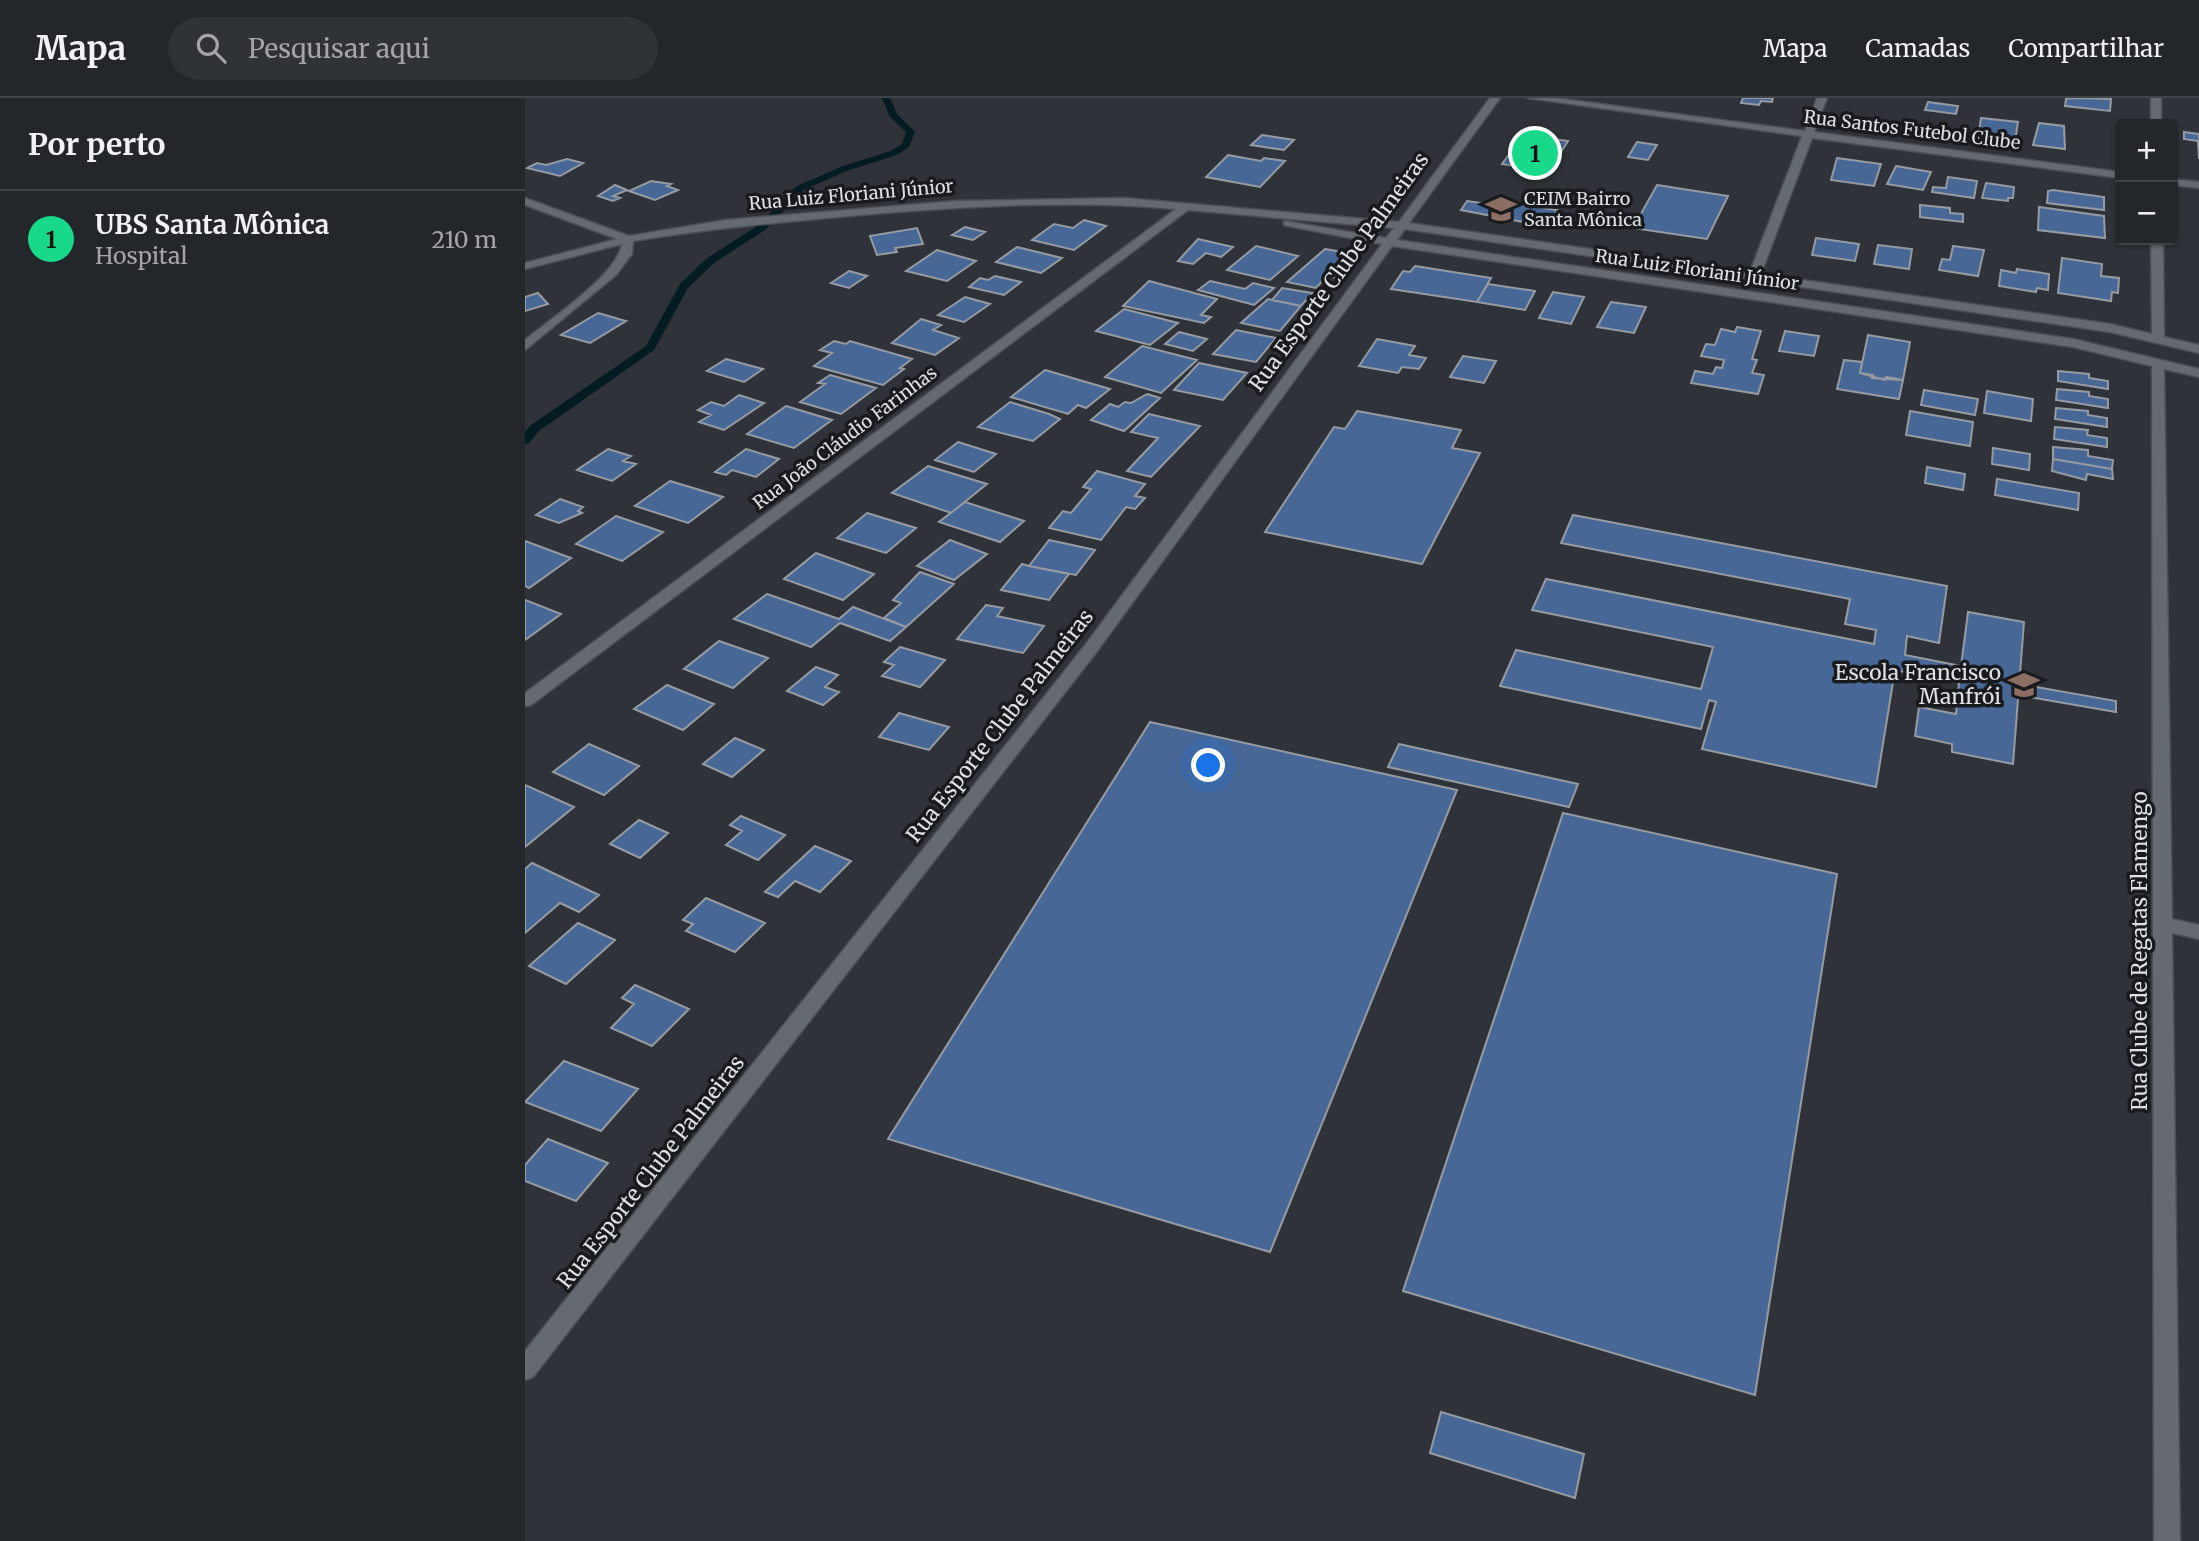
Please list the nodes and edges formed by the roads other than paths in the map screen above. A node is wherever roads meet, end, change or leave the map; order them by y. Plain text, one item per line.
1 (1495, 98) edge
2 (1533, 98) edge
3 (1822, 98) edge
4 (2156, 98) edge
5 (2156, 119) edge
6 (1808, 134) junction
7 (2115, 174) edge
8 (2178, 183) edge
9 (2199, 186) edge
10 (525, 201) edge
11 (1188, 205) junction
12 (1401, 225) junction
13 (628, 239) junction
14 (1389, 242) junction
15 (2157, 245) edge
16 (525, 266) edge
17 (1754, 276) junction
18 (2158, 338) junction
19 (525, 346) edge
20 (2199, 349) edge
21 (2158, 361) junction
22 (2199, 373) edge
23 (525, 701) edge
24 (2162, 923) junction
25 (2199, 932) edge
26 (525, 1369) edge
27 (2167, 1541) edge

1 - 12 street, Rua Esporte Clube Palmeiras
2 - 6 street, Rua Santos Futebol Clube
3 - 6 street
4 - 5 street
6 - 7 street, Rua Santos Futebol Clube
6 - 17 street
8 - 9 street
10 - 13 street, Rua Luiz Floriani Júnior
11 - 12 street, Rua Luiz Floriani Júnior
11 - 13 street, Rua Luiz Floriani Júnior
11 - 14 street, Rua Luiz Floriani Júnior
11 - 23 street, Rua João Cláudio Farinhas
12 - 14 street, Rua Esporte Clube Palmeiras
12 - 17 street, Rua Luiz Floriani Júnior
13 - 16 street
13 - 19 street
14 - 21 street, Rua Luiz Floriani Júnior
14 - 26 street, Rua Esporte Clube Palmeiras
15 - 18 street
17 - 18 street, Rua Luiz Floriani Júnior
18 - 20 street, Rua Luiz Floriani Júnior
21 - 22 street, Rua Luiz Floriani Júnior
21 - 24 street, Rua Clube de Regatas Flamengo
24 - 25 street
24 - 27 street, Rua Clube de Regatas Flamengo

